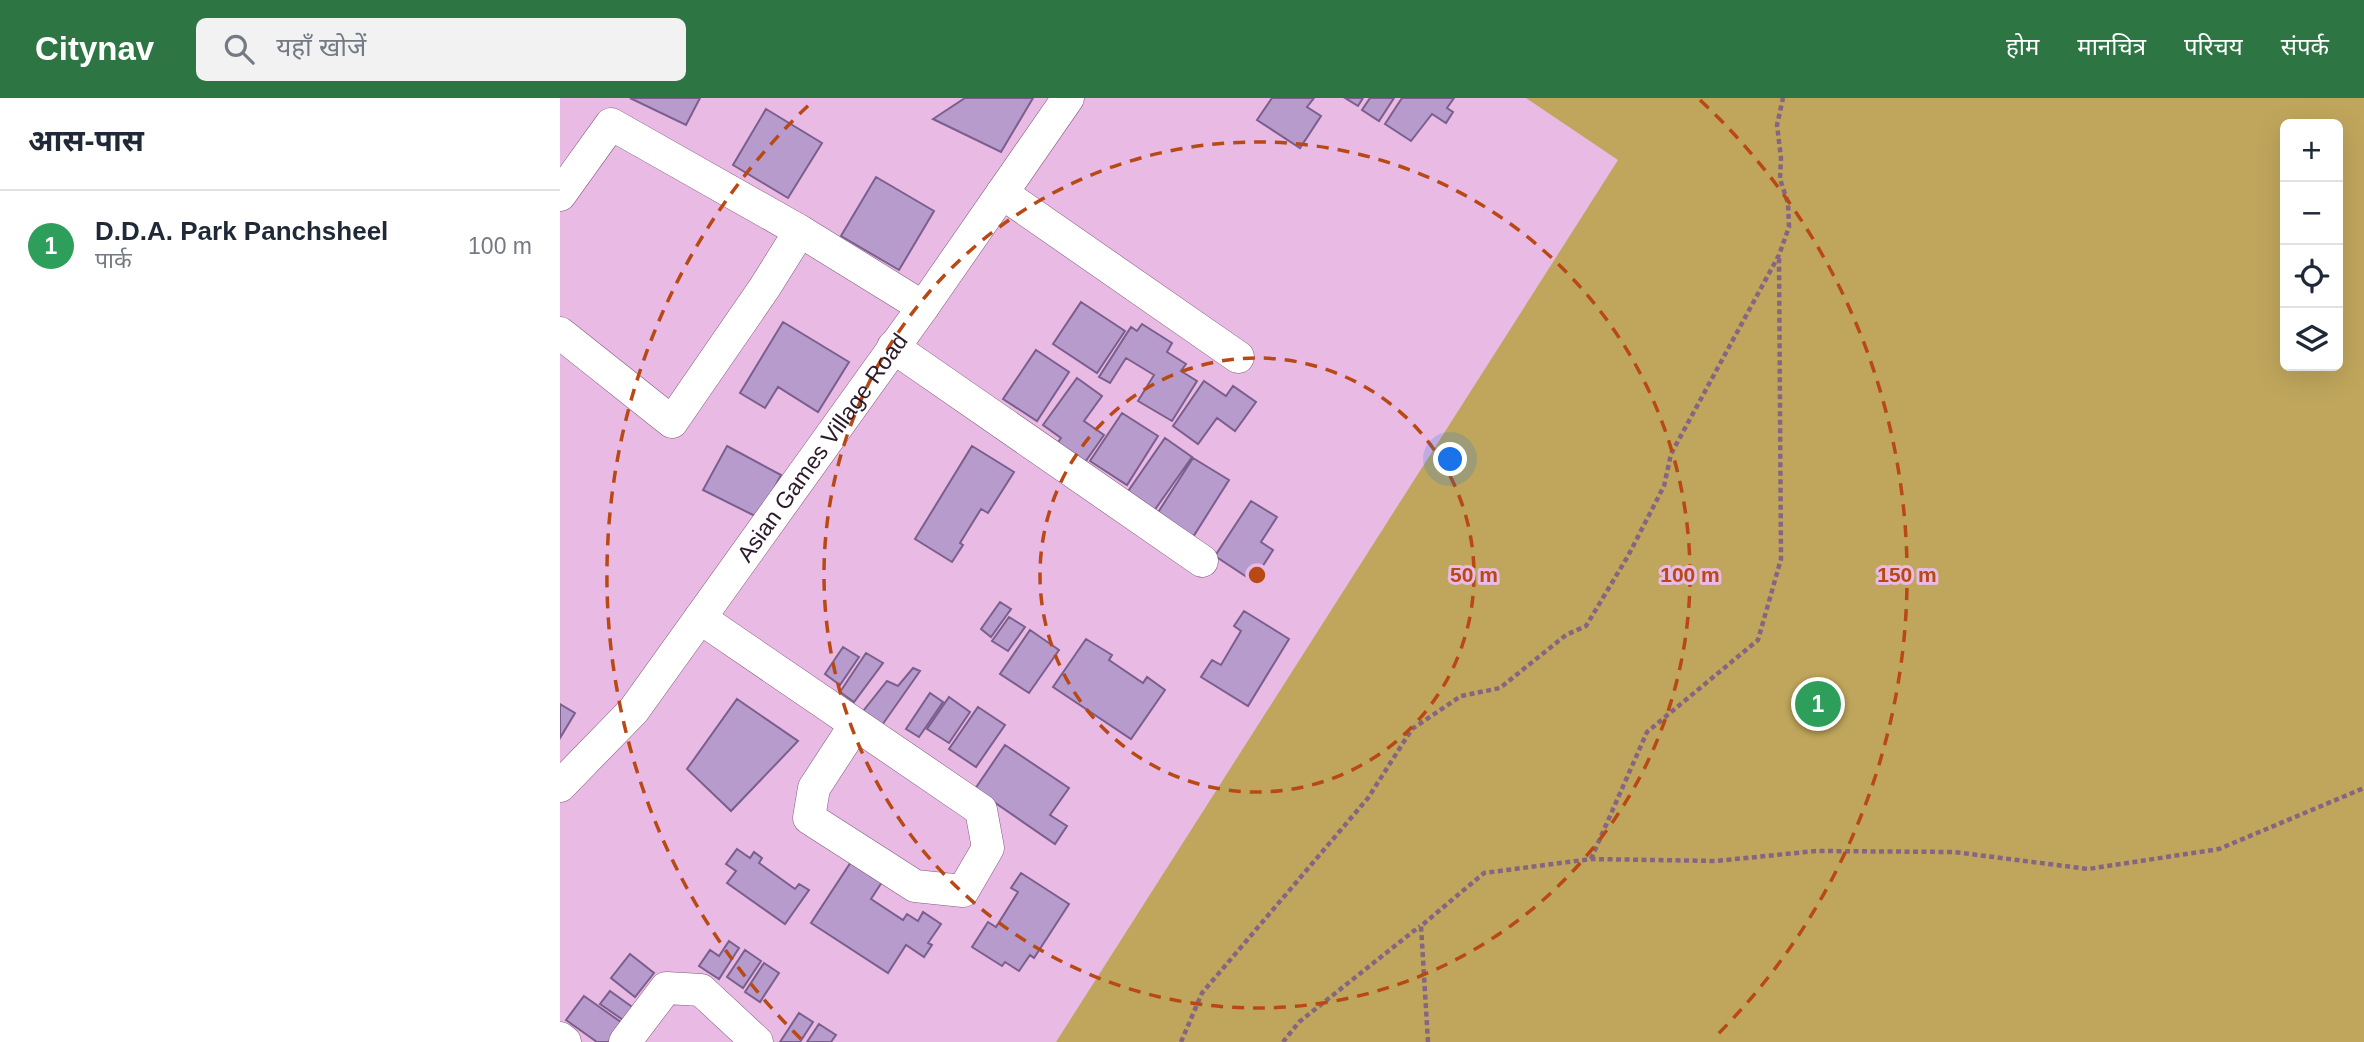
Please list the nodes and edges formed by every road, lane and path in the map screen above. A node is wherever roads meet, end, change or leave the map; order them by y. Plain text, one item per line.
1 (1068, 98) edge
2 (1783, 98) edge
3 (1003, 193) junction
4 (560, 195) edge
5 (800, 231) junction
6 (1779, 255) junction
7 (923, 307) junction
8 (560, 333) edge
9 (893, 347) junction
10 (1238, 356) dead end
11 (1202, 561) dead end
12 (700, 618) junction
13 (855, 725) junction
14 (560, 786) edge
15 (2364, 788) edge
16 (1591, 859) junction
17 (1421, 926) junction
18 (560, 1038) edge
19 (565, 1042) edge
20 (625, 1042) edge
21 (757, 1042) edge
22 (1181, 1042) edge
23 (1283, 1042) edge
24 (1428, 1042) edge

1 - 3 street, Asian Games Village Road
2 - 6 path
3 - 7 street, Asian Games Village Road
3 - 10 street
4 - 5 street
5 - 7 street
5 - 8 street
6 - 16 path
6 - 22 path
7 - 9 street, Asian Games Village Road
9 - 11 street
9 - 12 street, Asian Games Village Road
12 - 13 street
12 - 14 street, Asian Games Village Road
13 - 13 street
15 - 16 path
16 - 17 path
17 - 23 path
17 - 24 path
18 - 19 street
20 - 21 street

